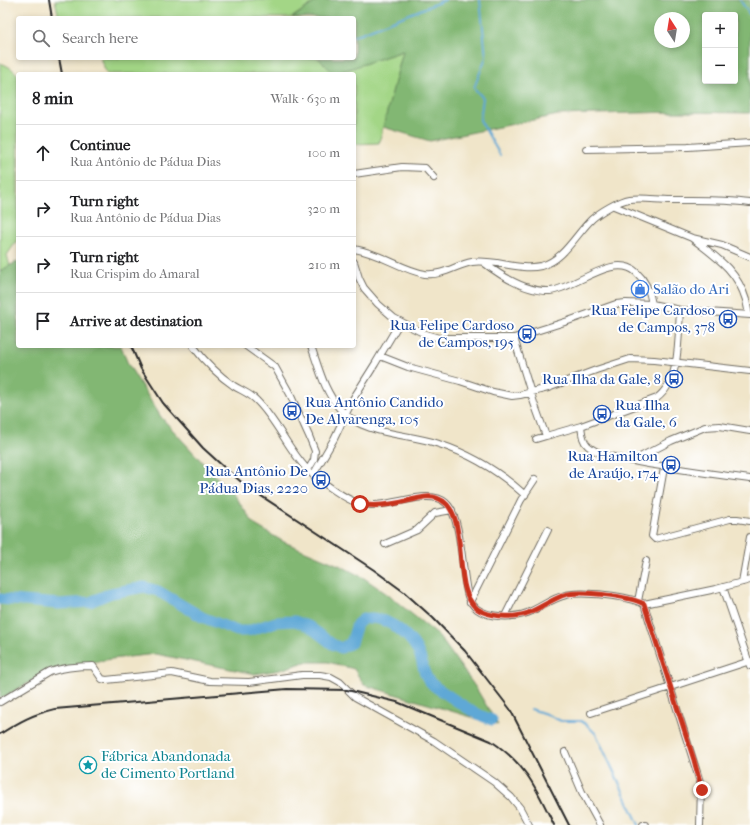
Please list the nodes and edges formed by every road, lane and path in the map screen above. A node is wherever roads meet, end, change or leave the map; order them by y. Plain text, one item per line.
1 (750, 143) edge
2 (586, 149) dead end
3 (356, 174) edge
4 (434, 178) dead end
5 (750, 203) edge
6 (614, 206) junction
7 (692, 238) junction
8 (356, 250) edge
9 (750, 257) edge
10 (483, 262) junction
11 (356, 268) edge
12 (652, 304) junction
13 (680, 310) junction
14 (750, 315) edge
15 (400, 322) junction
16 (514, 338) junction
17 (195, 348) edge
18 (249, 348) edge
19 (312, 348) edge
20 (380, 356) junction
21 (676, 362) junction
22 (750, 371) edge
23 (531, 393) junction
24 (346, 414) junction
25 (581, 426) junction
26 (750, 430) edge
27 (546, 436) junction
28 (536, 439) dead end
29 (635, 461) junction
30 (664, 468) junction
31 (311, 472) junction
32 (535, 479) dead end
33 (750, 479) edge
34 (524, 495) junction
35 (452, 510) junction
36 (750, 521) edge
37 (548, 530) dead end
38 (750, 537) edge
39 (385, 544) dead end
40 (646, 560) dead end
41 (750, 580) edge
42 (742, 582) junction
43 (723, 587) junction
44 (638, 601) junction
45 (470, 602) junction
46 (644, 604) junction
47 (505, 616) junction
48 (749, 662) edge
49 (670, 687) junction
50 (0, 702) edge
51 (590, 713) dead end
52 (565, 752) dead end
53 (529, 825) edge
54 (600, 825) edge
55 (700, 825) edge

1 - 2 street
3 - 4 street
5 - 6 street
6 - 7 street
6 - 10 street
7 - 9 street
7 - 14 street
8 - 10 street
10 - 12 street
11 - 15 street
12 - 13 street
12 - 16 street
13 - 14 street
13 - 21 street
15 - 16 street
15 - 20 street
16 - 23 street
17 - 31 street
18 - 31 street
19 - 24 street
20 - 23 street
20 - 24 street
21 - 22 street
21 - 23 street
21 - 25 street
23 - 27 street
24 - 31 street
24 - 34 street
25 - 27 street
25 - 29 street
26 - 29 street
27 - 28 street
29 - 30 street
30 - 33 street
30 - 36 street
31 - 35 street
32 - 34 street
34 - 45 street
35 - 39 street
35 - 45 street
37 - 47 street
38 - 42 street
40 - 44 street
41 - 42 street
42 - 43 street
43 - 46 street
43 - 48 street
44 - 46 street
44 - 47 street
45 - 47 street
46 - 49 street
48 - 49 street
49 - 51 street
49 - 55 street
50 - 53 street
52 - 54 street

